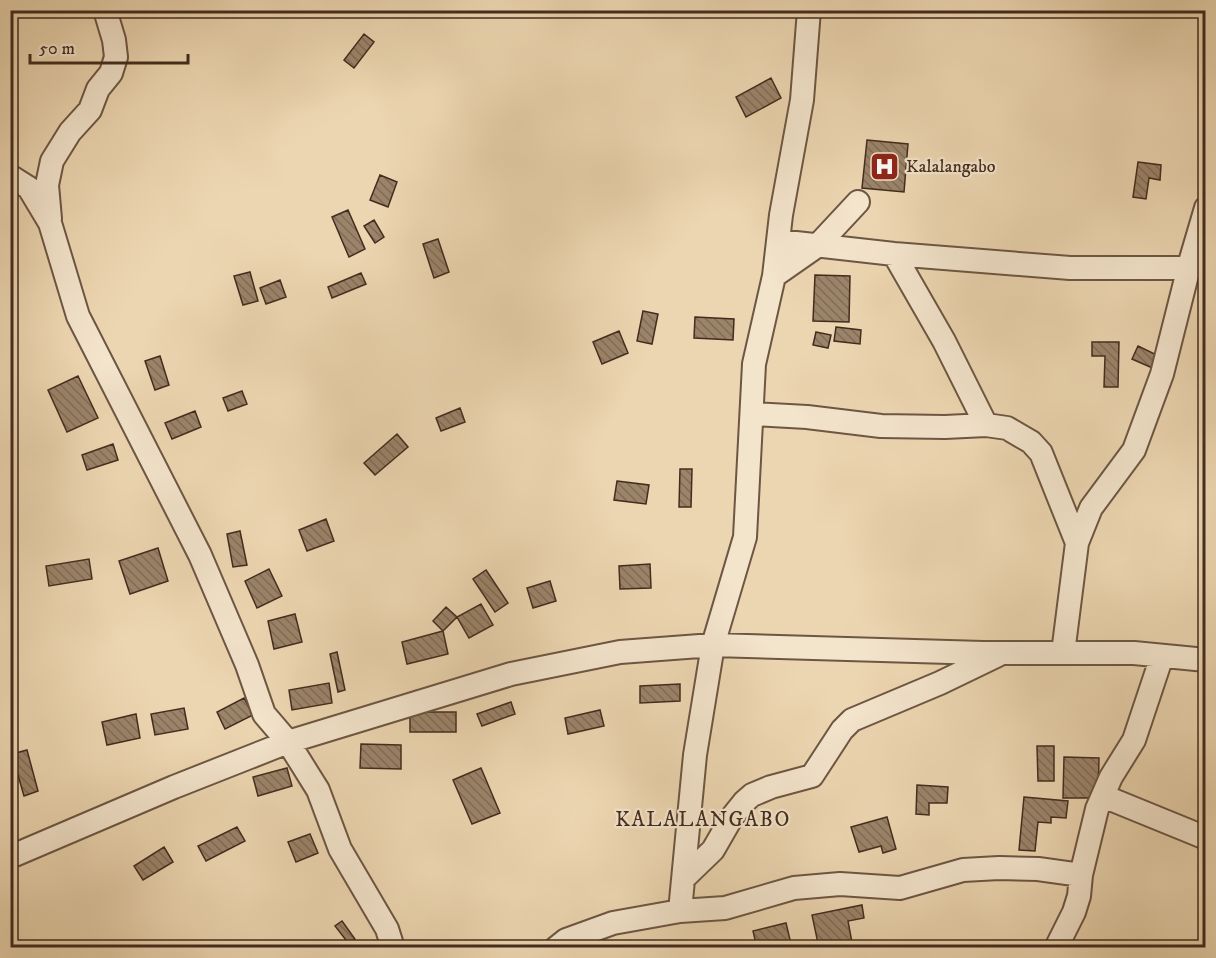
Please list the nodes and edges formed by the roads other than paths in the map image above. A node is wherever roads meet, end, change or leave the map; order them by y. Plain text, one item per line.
1 (105, 10) edge
2 (809, 10) edge
3 (10, 176) edge
4 (858, 202) dead end
5 (1206, 208) edge
6 (50, 224) junction
7 (778, 241) junction
8 (817, 246) junction
9 (894, 254) junction
10 (1188, 268) junction
11 (774, 276) junction
12 (752, 414) junction
13 (986, 425) junction
14 (1077, 543) junction
15 (713, 645) junction
16 (1004, 653) junction
17 (1063, 653) junction
18 (1162, 656) junction
19 (1206, 660) edge
20 (288, 742) junction
21 (1103, 796) junction
22 (1206, 838) edge
23 (10, 857) edge
24 (1081, 875) junction
25 (684, 878) junction
26 (680, 911) junction
27 (393, 948) edge
28 (556, 948) edge
29 (1056, 948) edge

1 - 6 street
2 - 7 street
3 - 6 street
4 - 8 street
5 - 10 street
6 - 20 street
7 - 8 street
7 - 11 street
8 - 9 street
8 - 11 street
9 - 10 street
9 - 13 street
10 - 14 street
11 - 12 street
12 - 13 street
12 - 15 street
13 - 14 street
14 - 17 street
15 - 16 street
15 - 20 street
15 - 25 street
16 - 17 street
16 - 25 street
17 - 18 street
18 - 19 street
18 - 21 street
20 - 23 street
20 - 27 street
21 - 22 street
21 - 24 street
24 - 26 street
24 - 29 street
25 - 26 street
26 - 28 street

